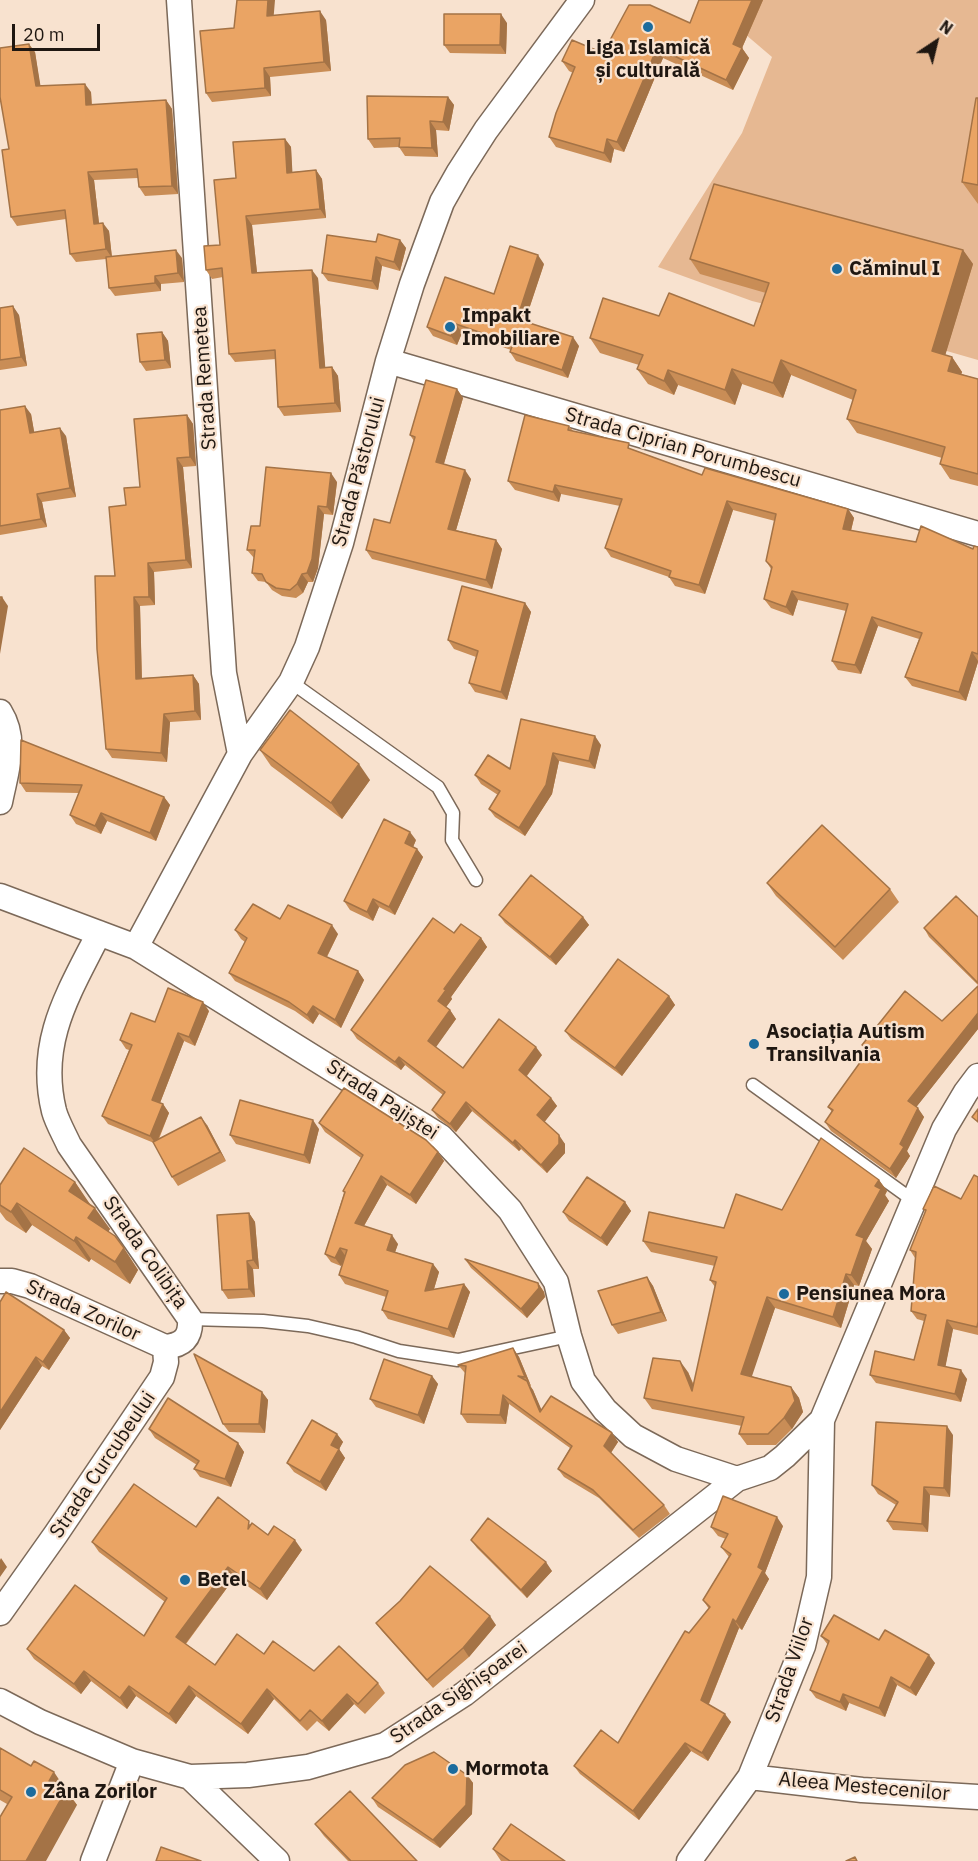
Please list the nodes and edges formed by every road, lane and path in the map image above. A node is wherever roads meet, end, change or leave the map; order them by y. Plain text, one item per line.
1 (179, 0) edge
2 (582, 0) edge
3 (388, 361) junction
4 (978, 534) edge
5 (291, 682) junction
6 (0, 712) edge
7 (240, 754) junction
8 (0, 802) edge
9 (476, 880) dead end
10 (0, 896) edge
11 (99, 933) junction
12 (136, 947) junction
13 (978, 1076) edge
14 (753, 1085) dead end
15 (914, 1201) junction
16 (0, 1281) edge
17 (190, 1319) junction
18 (569, 1336) junction
19 (165, 1347) junction
20 (822, 1420) junction
21 (737, 1479) junction
22 (0, 1613) edge
23 (0, 1701) edge
24 (132, 1761) junction
25 (190, 1777) junction
26 (750, 1777) junction
27 (978, 1797) edge
28 (93, 1861) edge
29 (277, 1861) edge
30 (688, 1861) edge

1 - 7 street, Strada Remetea
2 - 3 street, Strada Păstorului
3 - 4 street, Strada Ciprian Porumbescu
3 - 5 street, Strada Păstorului
5 - 7 street, Strada Păstorului
5 - 9 lane
6 - 8 street
7 - 12 street, Strada Păstorului
10 - 11 street, Strada Pajiștei
11 - 12 street, Strada Pajiștei
11 - 17 street, Strada Colibița
12 - 18 street, Strada Pajiștei
13 - 15 street
14 - 15 lane
15 - 20 street
16 - 19 street, Strada Zorilor
17 - 18 lane, Strada Colibița
17 - 19 street
18 - 21 street, Strada Pajiștei
19 - 22 street, Strada Curcubeului
20 - 21 street
20 - 26 street, Strada Viilor
21 - 25 street, Strada Sighișoarei
23 - 24 street, Strada Sighișoarei
24 - 25 street, Strada Sighișoarei
24 - 28 street
25 - 29 street
26 - 27 street, Aleea Mestecenilor
26 - 30 street, Strada Viilor

